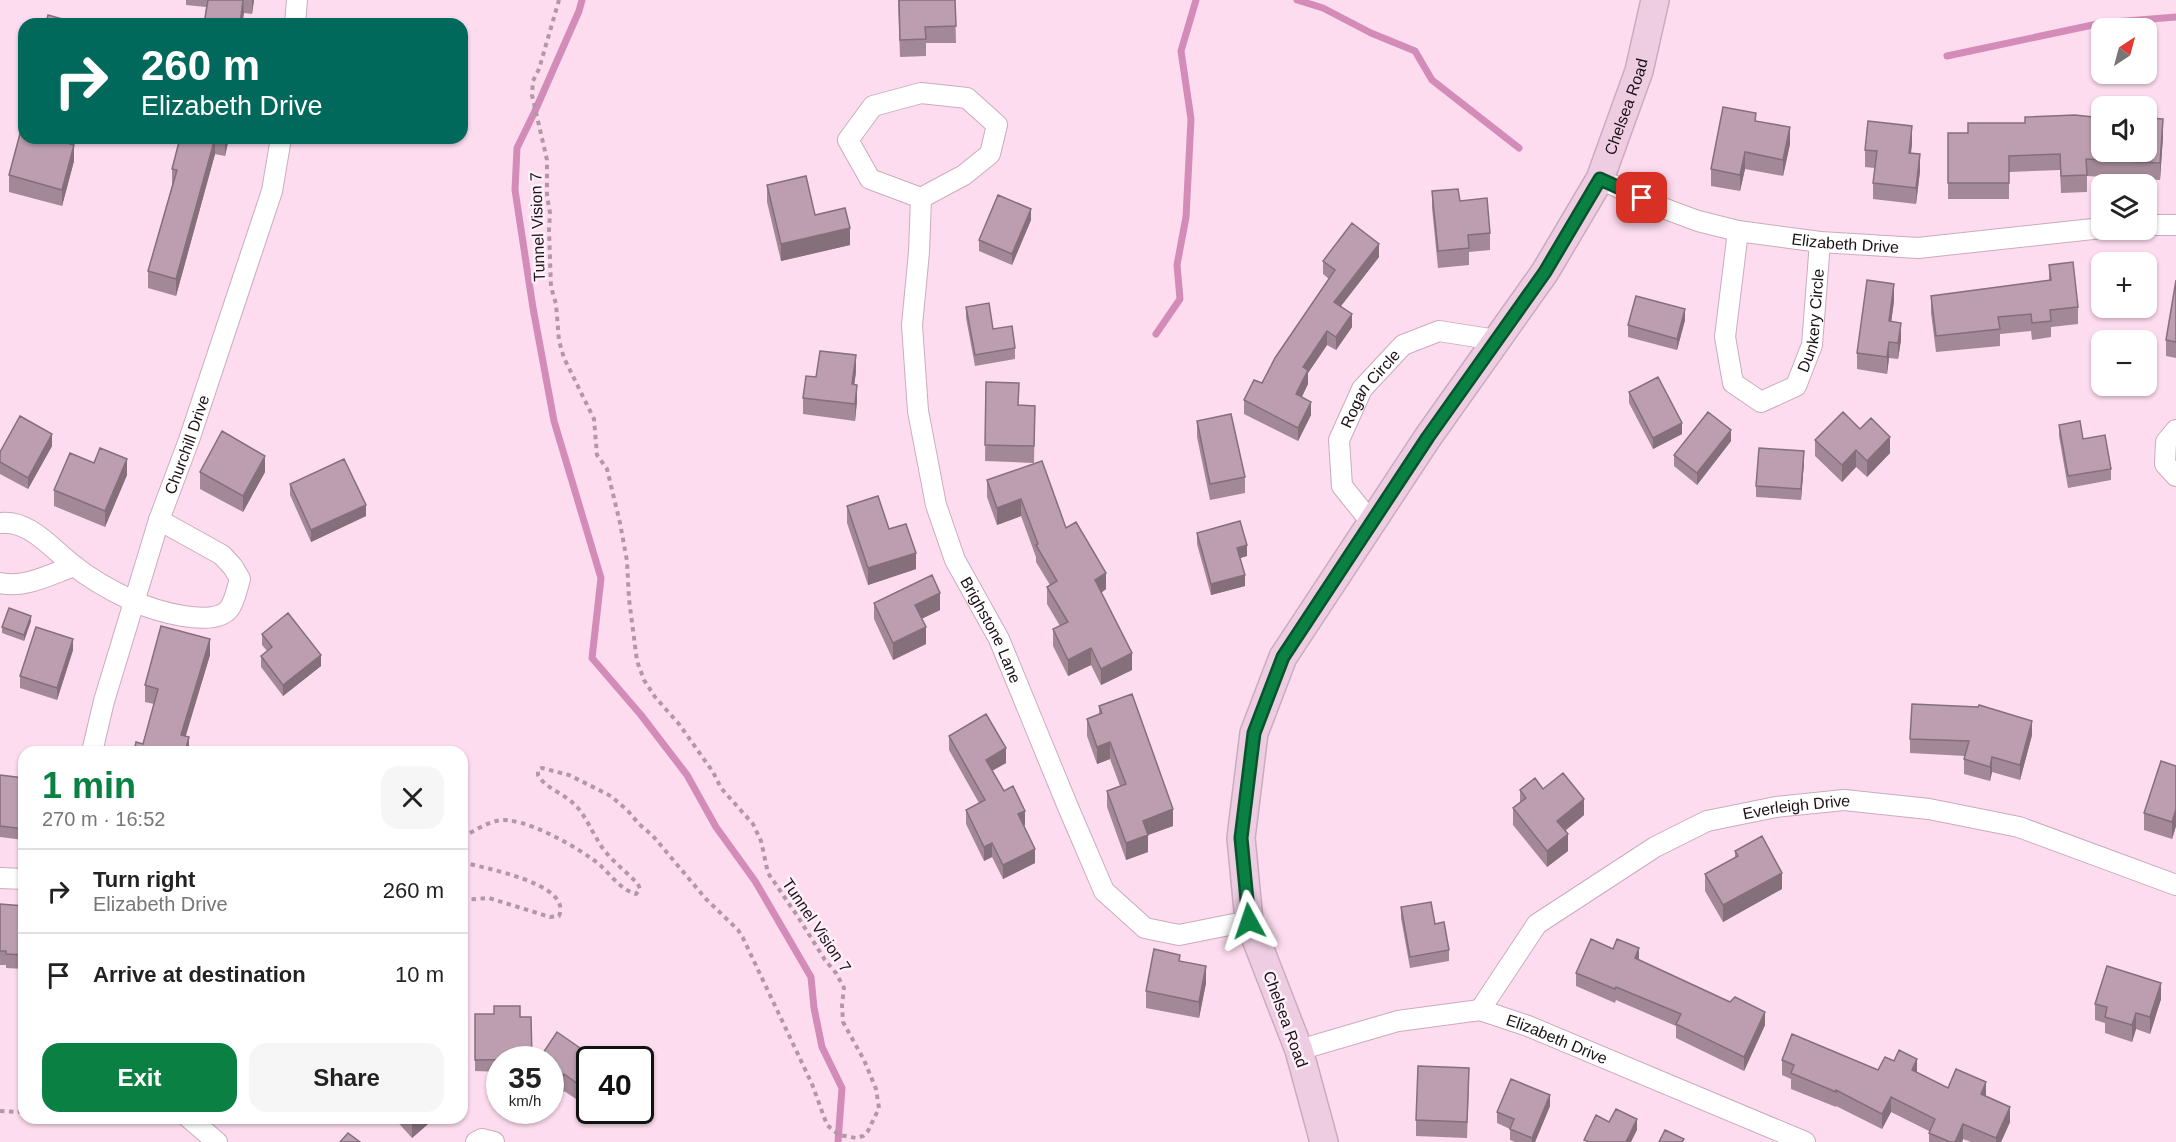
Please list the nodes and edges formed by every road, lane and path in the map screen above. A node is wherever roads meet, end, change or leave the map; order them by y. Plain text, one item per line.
1 (297, 0) edge
2 (559, 0) edge
3 (1655, 0) edge
4 (296, 18) edge
5 (280, 144) edge
6 (1600, 179) junction
7 (921, 198) junction
8 (2157, 225) edge
9 (2176, 225) edge
10 (2091, 229) edge
11 (1738, 231) junction
12 (1820, 242) junction
13 (1496, 340) junction
14 (2176, 430) edge
15 (2176, 476) edge
16 (159, 520) junction
17 (1371, 522) junction
18 (0, 523) edge
19 (74, 566) junction
20 (0, 583) edge
21 (134, 601) junction
22 (93, 746) edge
23 (468, 834) edge
24 (468, 863) edge
25 (0, 878) edge
26 (18, 879) edge
27 (2176, 885) edge
28 (468, 900) edge
29 (1249, 921) junction
30 (1480, 1010) junction
31 (1299, 1050) junction
32 (0, 1111) edge
33 (18, 1112) edge
34 (196, 1124) edge
35 (217, 1142) edge
36 (476, 1142) edge
37 (494, 1142) edge
38 (1324, 1142) edge
39 (1806, 1142) edge

1 - 4 street
2 - 23 path, Tunnel Vision 7
3 - 6 street, Chelsea Road
5 - 16 street, Churchill Drive
6 - 11 street, Elizabeth Drive
6 - 13 street, Chelsea Road
7 - 7 street
7 - 29 street, Brighstone Lane
8 - 9 street
10 - 12 street, Elizabeth Drive
11 - 12 street, Elizabeth Drive
11 - 12 street, Dunkery Circle
13 - 17 street, Chelsea Road
13 - 17 street, Rogan Circle
14 - 15 street
16 - 21 street, Churchill Drive
16 - 21 street
17 - 29 street, Chelsea Road
18 - 19 street
19 - 20 street
19 - 21 street
21 - 22 street, Churchill Drive
24 - 28 path
25 - 26 street
27 - 30 street, Everleigh Drive
29 - 31 street, Chelsea Road
30 - 31 street, Elizabeth Drive
30 - 39 street, Elizabeth Drive
31 - 38 street, Chelsea Road
32 - 33 path
34 - 35 street
36 - 37 street

